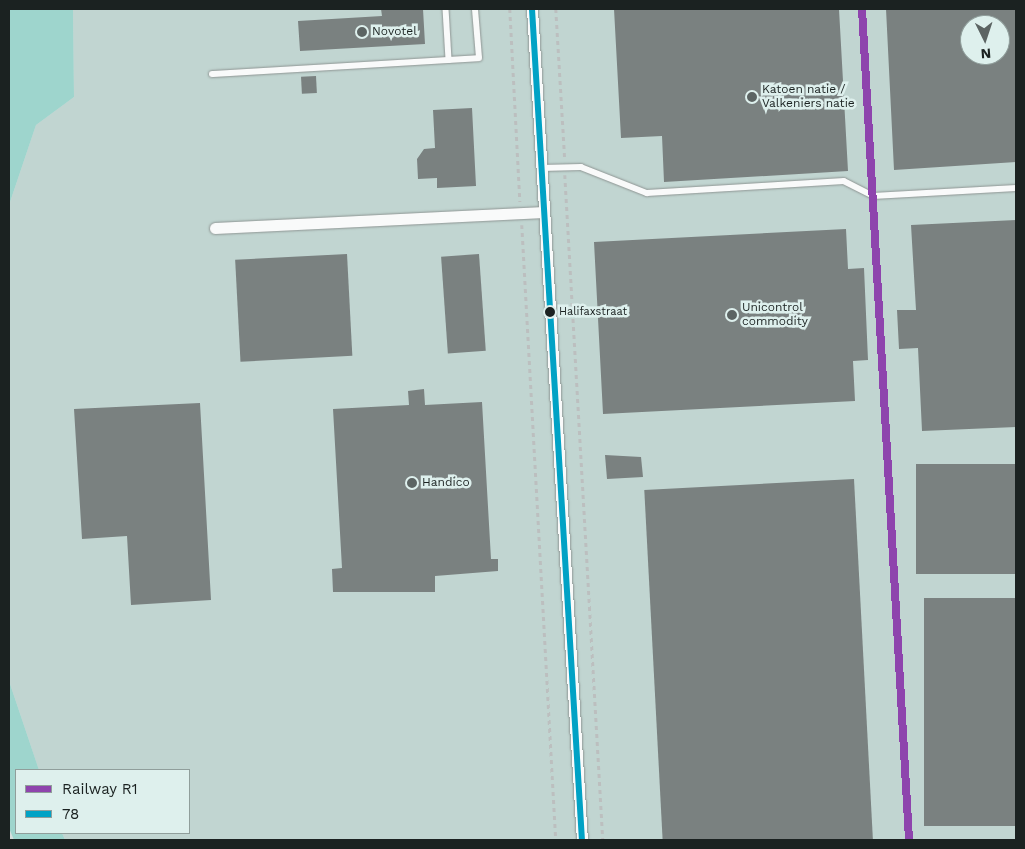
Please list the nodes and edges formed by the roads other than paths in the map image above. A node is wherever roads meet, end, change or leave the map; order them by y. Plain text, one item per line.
1 (446, 9) edge
2 (475, 9) edge
3 (532, 9) edge
4 (449, 60) junction
5 (212, 74) dead end
6 (541, 168) junction
7 (1016, 188) edge
8 (544, 212) junction
9 (215, 228) dead end
10 (582, 840) edge

1 - 4 lane
2 - 4 lane
3 - 6 street
4 - 5 lane
6 - 7 lane
6 - 8 street
8 - 9 street
8 - 10 street

